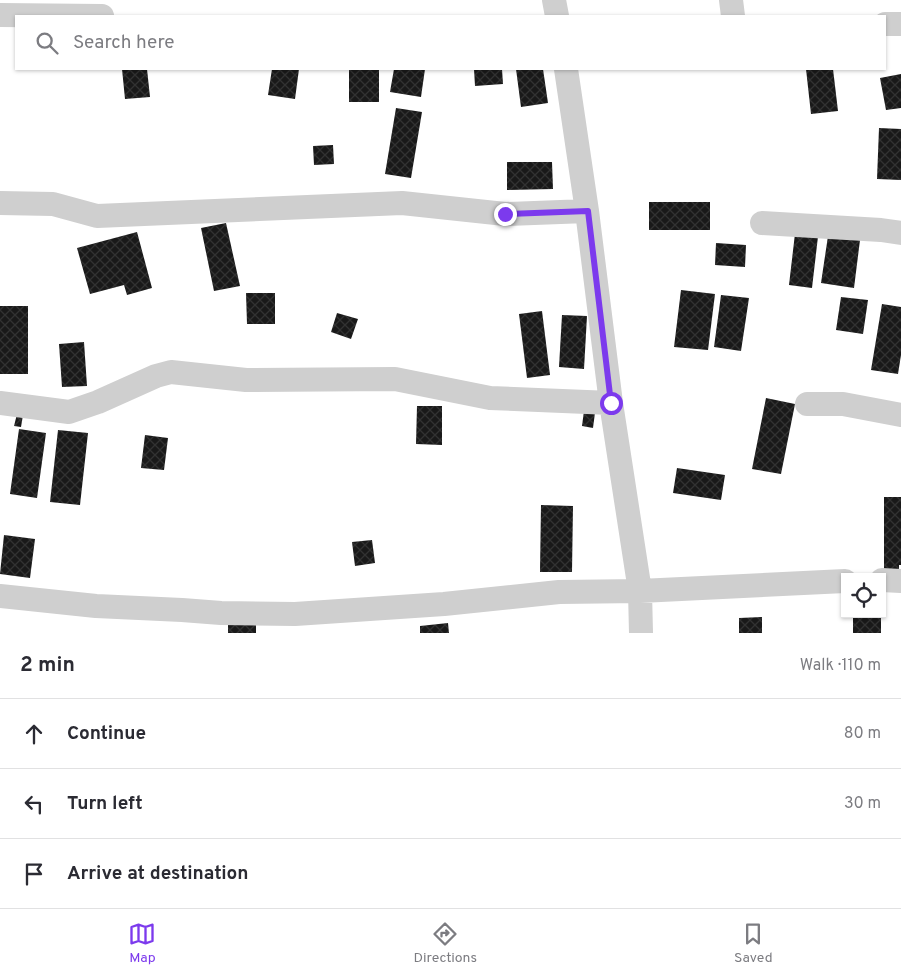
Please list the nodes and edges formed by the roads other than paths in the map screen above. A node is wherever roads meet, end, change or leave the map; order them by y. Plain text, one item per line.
1 (554, 0) edge
2 (731, 0) edge
3 (0, 15) edge
4 (15, 15) edge
5 (557, 15) edge
6 (732, 15) edge
7 (886, 24) edge
8 (901, 24) edge
9 (566, 70) edge
10 (0, 203) edge
11 (588, 211) junction
12 (762, 223) dead end
13 (901, 233) edge
14 (0, 403) edge
15 (611, 403) junction
16 (808, 404) dead end
17 (901, 415) edge
18 (886, 580) edge
19 (901, 580) edge
20 (841, 581) edge
21 (640, 591) junction
22 (0, 596) edge
23 (641, 633) edge

1 - 5 street
2 - 6 street
3 - 4 street
7 - 8 street
9 - 11 street
10 - 11 street
11 - 15 street
12 - 13 street
14 - 15 street
15 - 21 street
16 - 17 street
18 - 19 street
20 - 21 street
21 - 22 street
21 - 23 street

